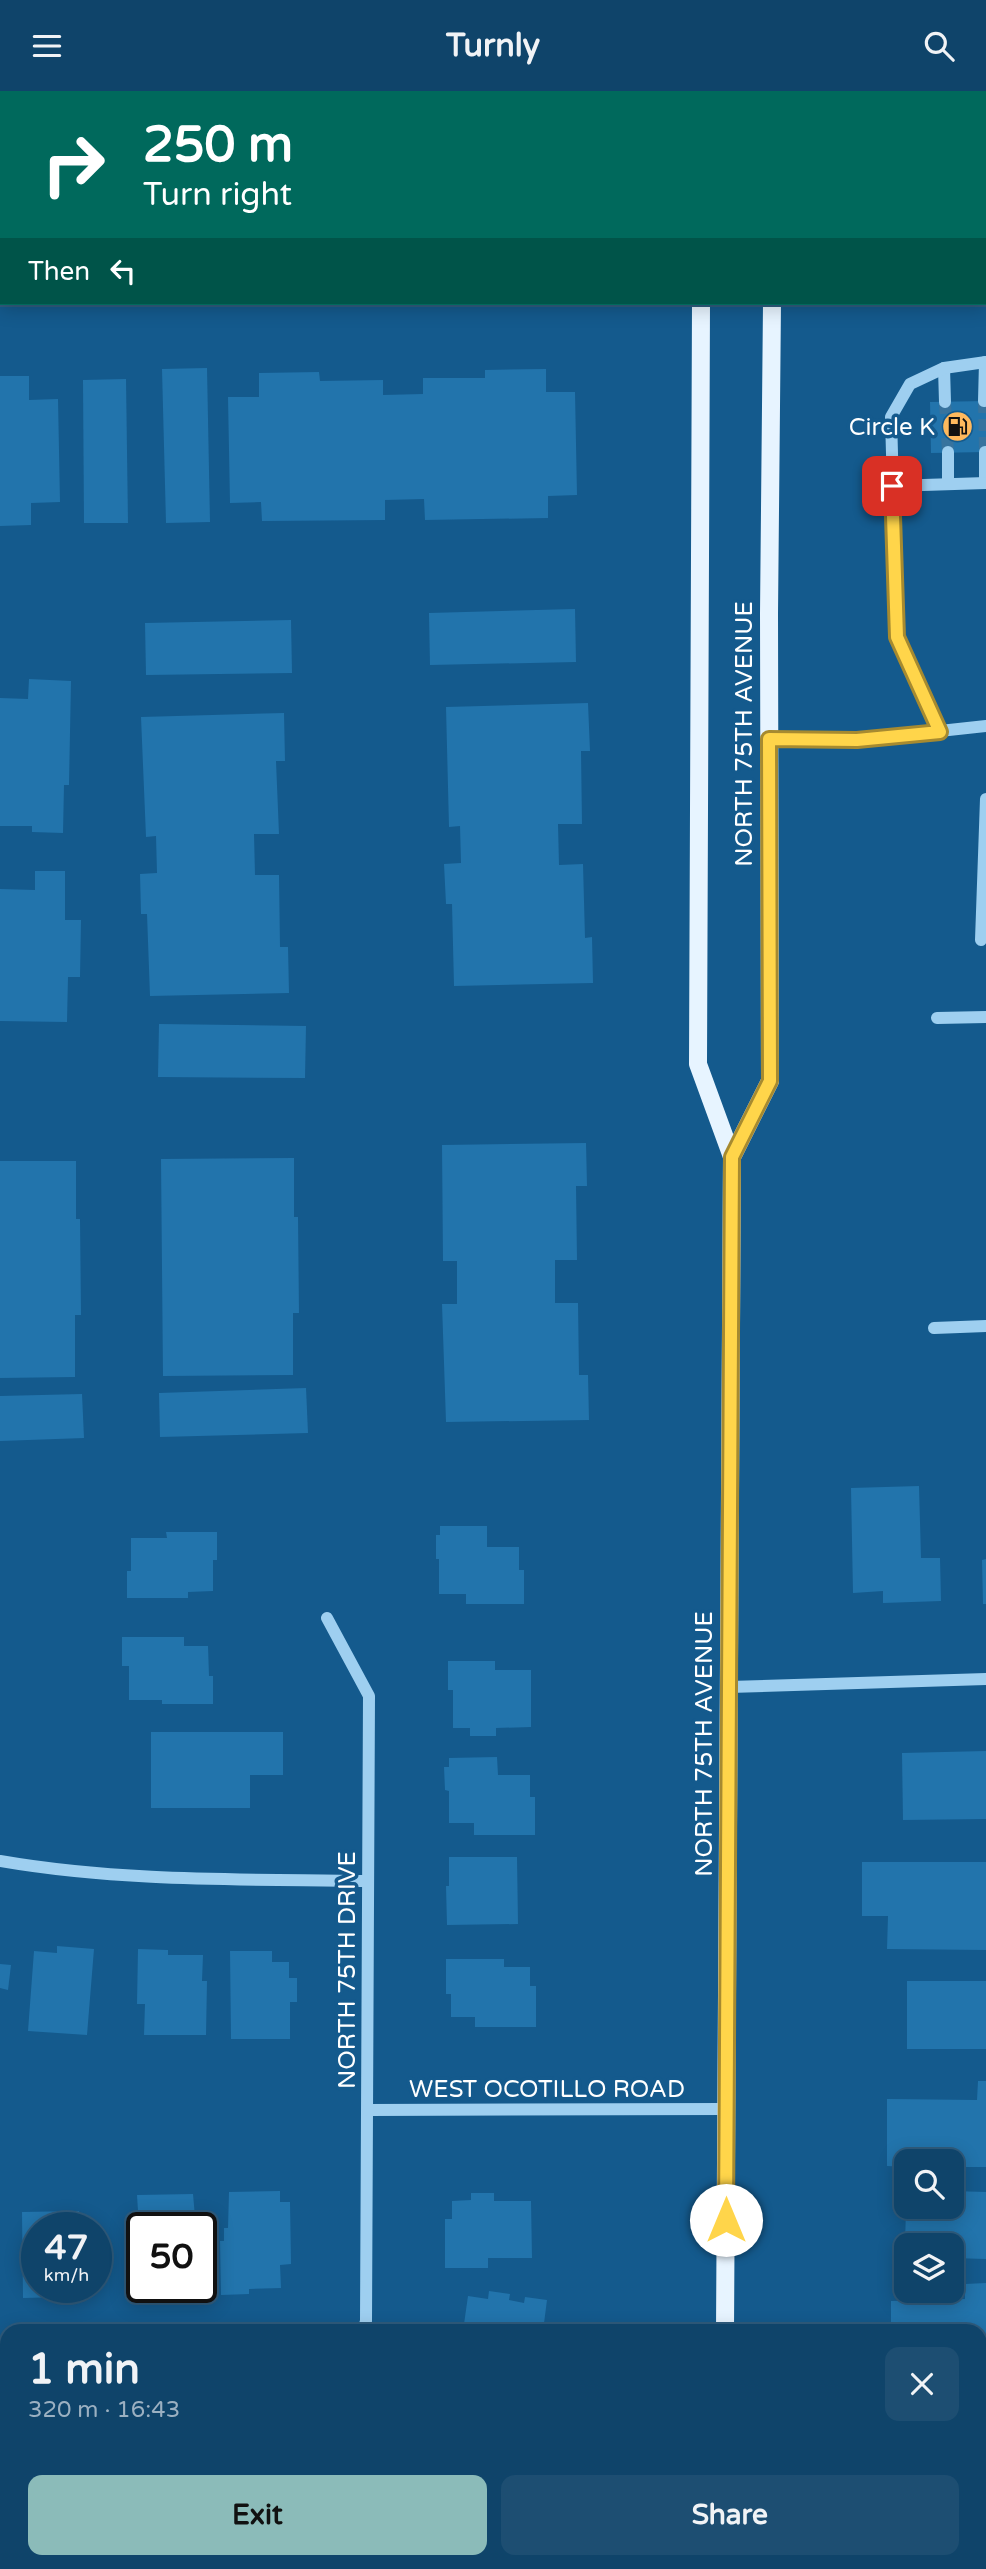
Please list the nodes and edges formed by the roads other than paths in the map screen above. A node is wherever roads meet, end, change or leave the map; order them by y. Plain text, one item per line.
1 (701, 305) edge
2 (772, 305) edge
3 (985, 362) edge
4 (944, 368) junction
5 (945, 401) tunnel mouth
6 (984, 401) dead end
7 (985, 452) edge
8 (948, 453) tunnel mouth
9 (986, 483) edge
10 (948, 484) junction
11 (892, 486) junction
12 (986, 726) edge
13 (940, 732) junction
14 (769, 739) junction
15 (986, 799) edge
16 (981, 940) dead end
17 (986, 1017) edge
18 (937, 1018) dead end
19 (732, 1157) junction
20 (986, 1326) edge
21 (934, 1328) dead end
22 (327, 1618) dead end
23 (986, 1679) edge
24 (729, 1687) junction
25 (0, 1861) edge
26 (367, 1881) junction
27 (726, 2109) junction
28 (368, 2110) junction
29 (365, 2324) edge
30 (725, 2324) edge

1 - 19 main road, NORTH 75TH AVENUE
2 - 14 main road, NORTH 75TH AVENUE
3 - 4 street
3 - 6 street
4 - 5 street
4 - 11 street
7 - 9 street
8 - 10 street
9 - 10 street
10 - 11 street
11 - 13 street
12 - 13 street
13 - 14 street
14 - 19 main road, NORTH 75TH AVENUE
15 - 16 street
17 - 18 street
19 - 24 main road, NORTH 75TH AVENUE
20 - 21 street
22 - 26 street, NORTH 75TH DRIVE
23 - 24 street
24 - 27 main road, NORTH 75TH AVENUE
25 - 26 street
26 - 28 street, NORTH 75TH DRIVE
27 - 28 street, WEST OCOTILLO ROAD
27 - 30 main road, NORTH 75TH AVENUE
28 - 29 street, NORTH 75TH DRIVE

